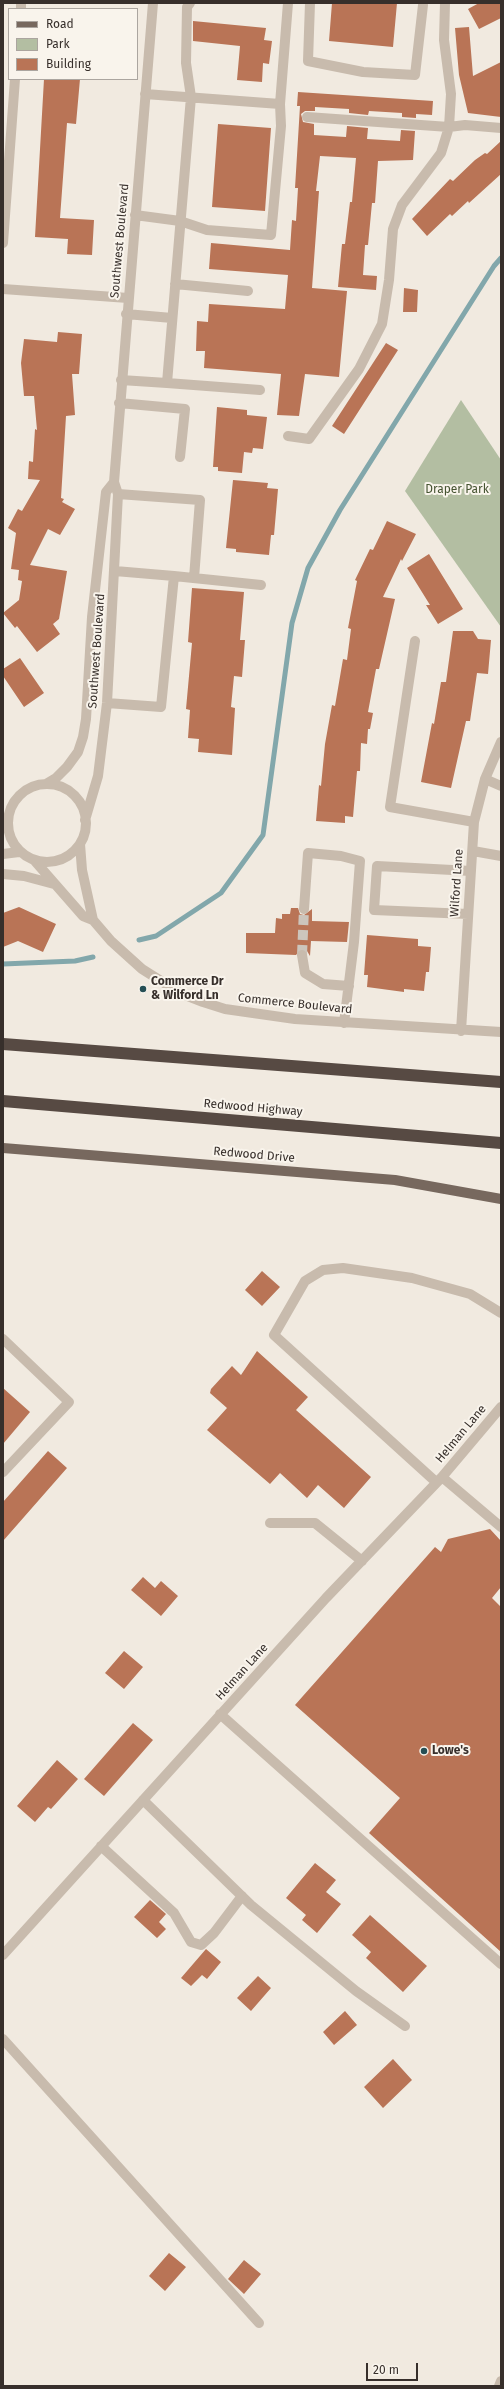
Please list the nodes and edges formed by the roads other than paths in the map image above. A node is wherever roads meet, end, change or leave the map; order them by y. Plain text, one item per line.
1 (153, 3) edge
2 (190, 3) edge
3 (288, 3) edge
4 (310, 3) edge
5 (445, 3) edge
6 (423, 5) dead end
7 (15, 80) edge
8 (145, 94) junction
9 (191, 97) junction
10 (280, 104) junction
11 (307, 117) dead end
12 (449, 127) junction
13 (501, 128) edge
14 (135, 216) junction
15 (180, 221) junction
16 (3, 243) edge
17 (175, 284) junction
18 (3, 289) edge
19 (248, 291) dead end
20 (128, 298) junction
21 (126, 314) junction
22 (172, 318) junction
23 (121, 380) junction
24 (167, 383) junction
25 (260, 390) dead end
26 (119, 404) junction
27 (288, 436) dead end
28 (180, 457) dead end
29 (114, 482) junction
30 (118, 494) junction
31 (115, 571) junction
32 (174, 576) junction
33 (194, 578) junction
34 (261, 585) dead end
35 (415, 641) dead end
36 (107, 703) junction
37 (501, 742) edge
38 (485, 779) junction
39 (46, 784) junction
40 (501, 786) edge
41 (7, 812) edge
42 (85, 820) junction
43 (474, 822) junction
44 (80, 844) junction
45 (473, 851) junction
46 (19, 852) junction
47 (3, 854) edge
48 (501, 856) edge
49 (34, 860) junction
50 (471, 871) junction
51 (3, 874) edge
52 (54, 884) junction
53 (304, 909) tunnel mouth
54 (468, 914) junction
55 (93, 920) junction
56 (302, 955) tunnel mouth
57 (349, 986) junction
58 (344, 1023) junction
59 (461, 1031) junction
60 (501, 1032) edge
61 (3, 1044) edge
62 (501, 1082) edge
63 (3, 1101) edge
64 (462, 1140) junction
65 (501, 1143) edge
66 (501, 1147) edge
67 (3, 1148) edge
68 (501, 1199) edge
69 (501, 1313) edge
70 (3, 1339) edge
71 (501, 1407) edge
72 (3, 1472) edge
73 (439, 1480) junction
74 (270, 1523) dead end
75 (501, 1527) edge
76 (362, 1561) junction
77 (220, 1714) junction
78 (143, 1800) junction
79 (101, 1846) junction
80 (242, 1896) junction
81 (3, 1955) edge
82 (501, 1964) edge
83 (405, 2026) dead end
84 (3, 2038) edge
85 (259, 2323) dead end
86 (501, 2381) edge
87 (499, 2386) edge

1 - 8 street, Southwest Boulevard
2 - 9 street
3 - 10 street
4 - 6 street
5 - 12 street
7 - 16 street
8 - 9 street
8 - 14 street, Southwest Boulevard
9 - 10 street
9 - 15 street
10 - 15 street
11 - 12 street
12 - 13 street
12 - 27 street
14 - 15 street
14 - 20 street, Southwest Boulevard
15 - 17 street
17 - 19 street
17 - 22 street
18 - 20 street
20 - 21 street, Southwest Boulevard
21 - 22 street
21 - 23 street, Southwest Boulevard
22 - 24 street
23 - 24 street
23 - 26 street, Southwest Boulevard
24 - 25 street
26 - 28 street
26 - 29 street, Southwest Boulevard
29 - 30 street, Southwest Boulevard
29 - 39 street, Southwest Boulevard
30 - 31 street, Southwest Boulevard
30 - 33 street
31 - 32 street
31 - 36 street, Southwest Boulevard
32 - 33 street
32 - 36 street
33 - 34 street
35 - 43 street
36 - 42 street, Southwest Boulevard
37 - 38 street, Wilford Lane
38 - 40 street
38 - 43 street, Wilford Lane
39 - 41 street, Commerce Boulevard
39 - 42 street, Commerce Boulevard
41 - 46 street, Commerce Boulevard
42 - 44 street, Commerce Boulevard
43 - 45 street, Wilford Lane
44 - 49 street, Commerce Boulevard
44 - 55 street, Commerce Boulevard
45 - 48 street
45 - 50 street, Wilford Lane
46 - 47 street
46 - 49 street, Commerce Boulevard
49 - 52 street, Commerce Boulevard
50 - 54 street, Wilford Lane
50 - 54 street
51 - 52 street
52 - 55 street, Commerce Boulevard
53 - 57 street
54 - 59 street, Wilford Lane
55 - 58 street, Commerce Boulevard
56 - 57 street
57 - 58 street
58 - 59 street, Commerce Boulevard
59 - 60 street, Commerce Boulevard
61 - 62 highway
63 - 64 highway, Redwood Highway
64 - 65 highway, Redwood Highway
64 - 66 highway
67 - 68 main road, Redwood Drive
69 - 73 street
70 - 72 street
71 - 73 street, Helman Lane
73 - 75 street
73 - 76 street, Helman Lane
74 - 76 street
76 - 77 street, Helman Lane
77 - 78 street, Helman Lane
77 - 82 street
78 - 79 street, Helman Lane
78 - 80 street
79 - 80 street
79 - 81 street, Helman Lane
80 - 83 street
84 - 85 street
86 - 87 street

